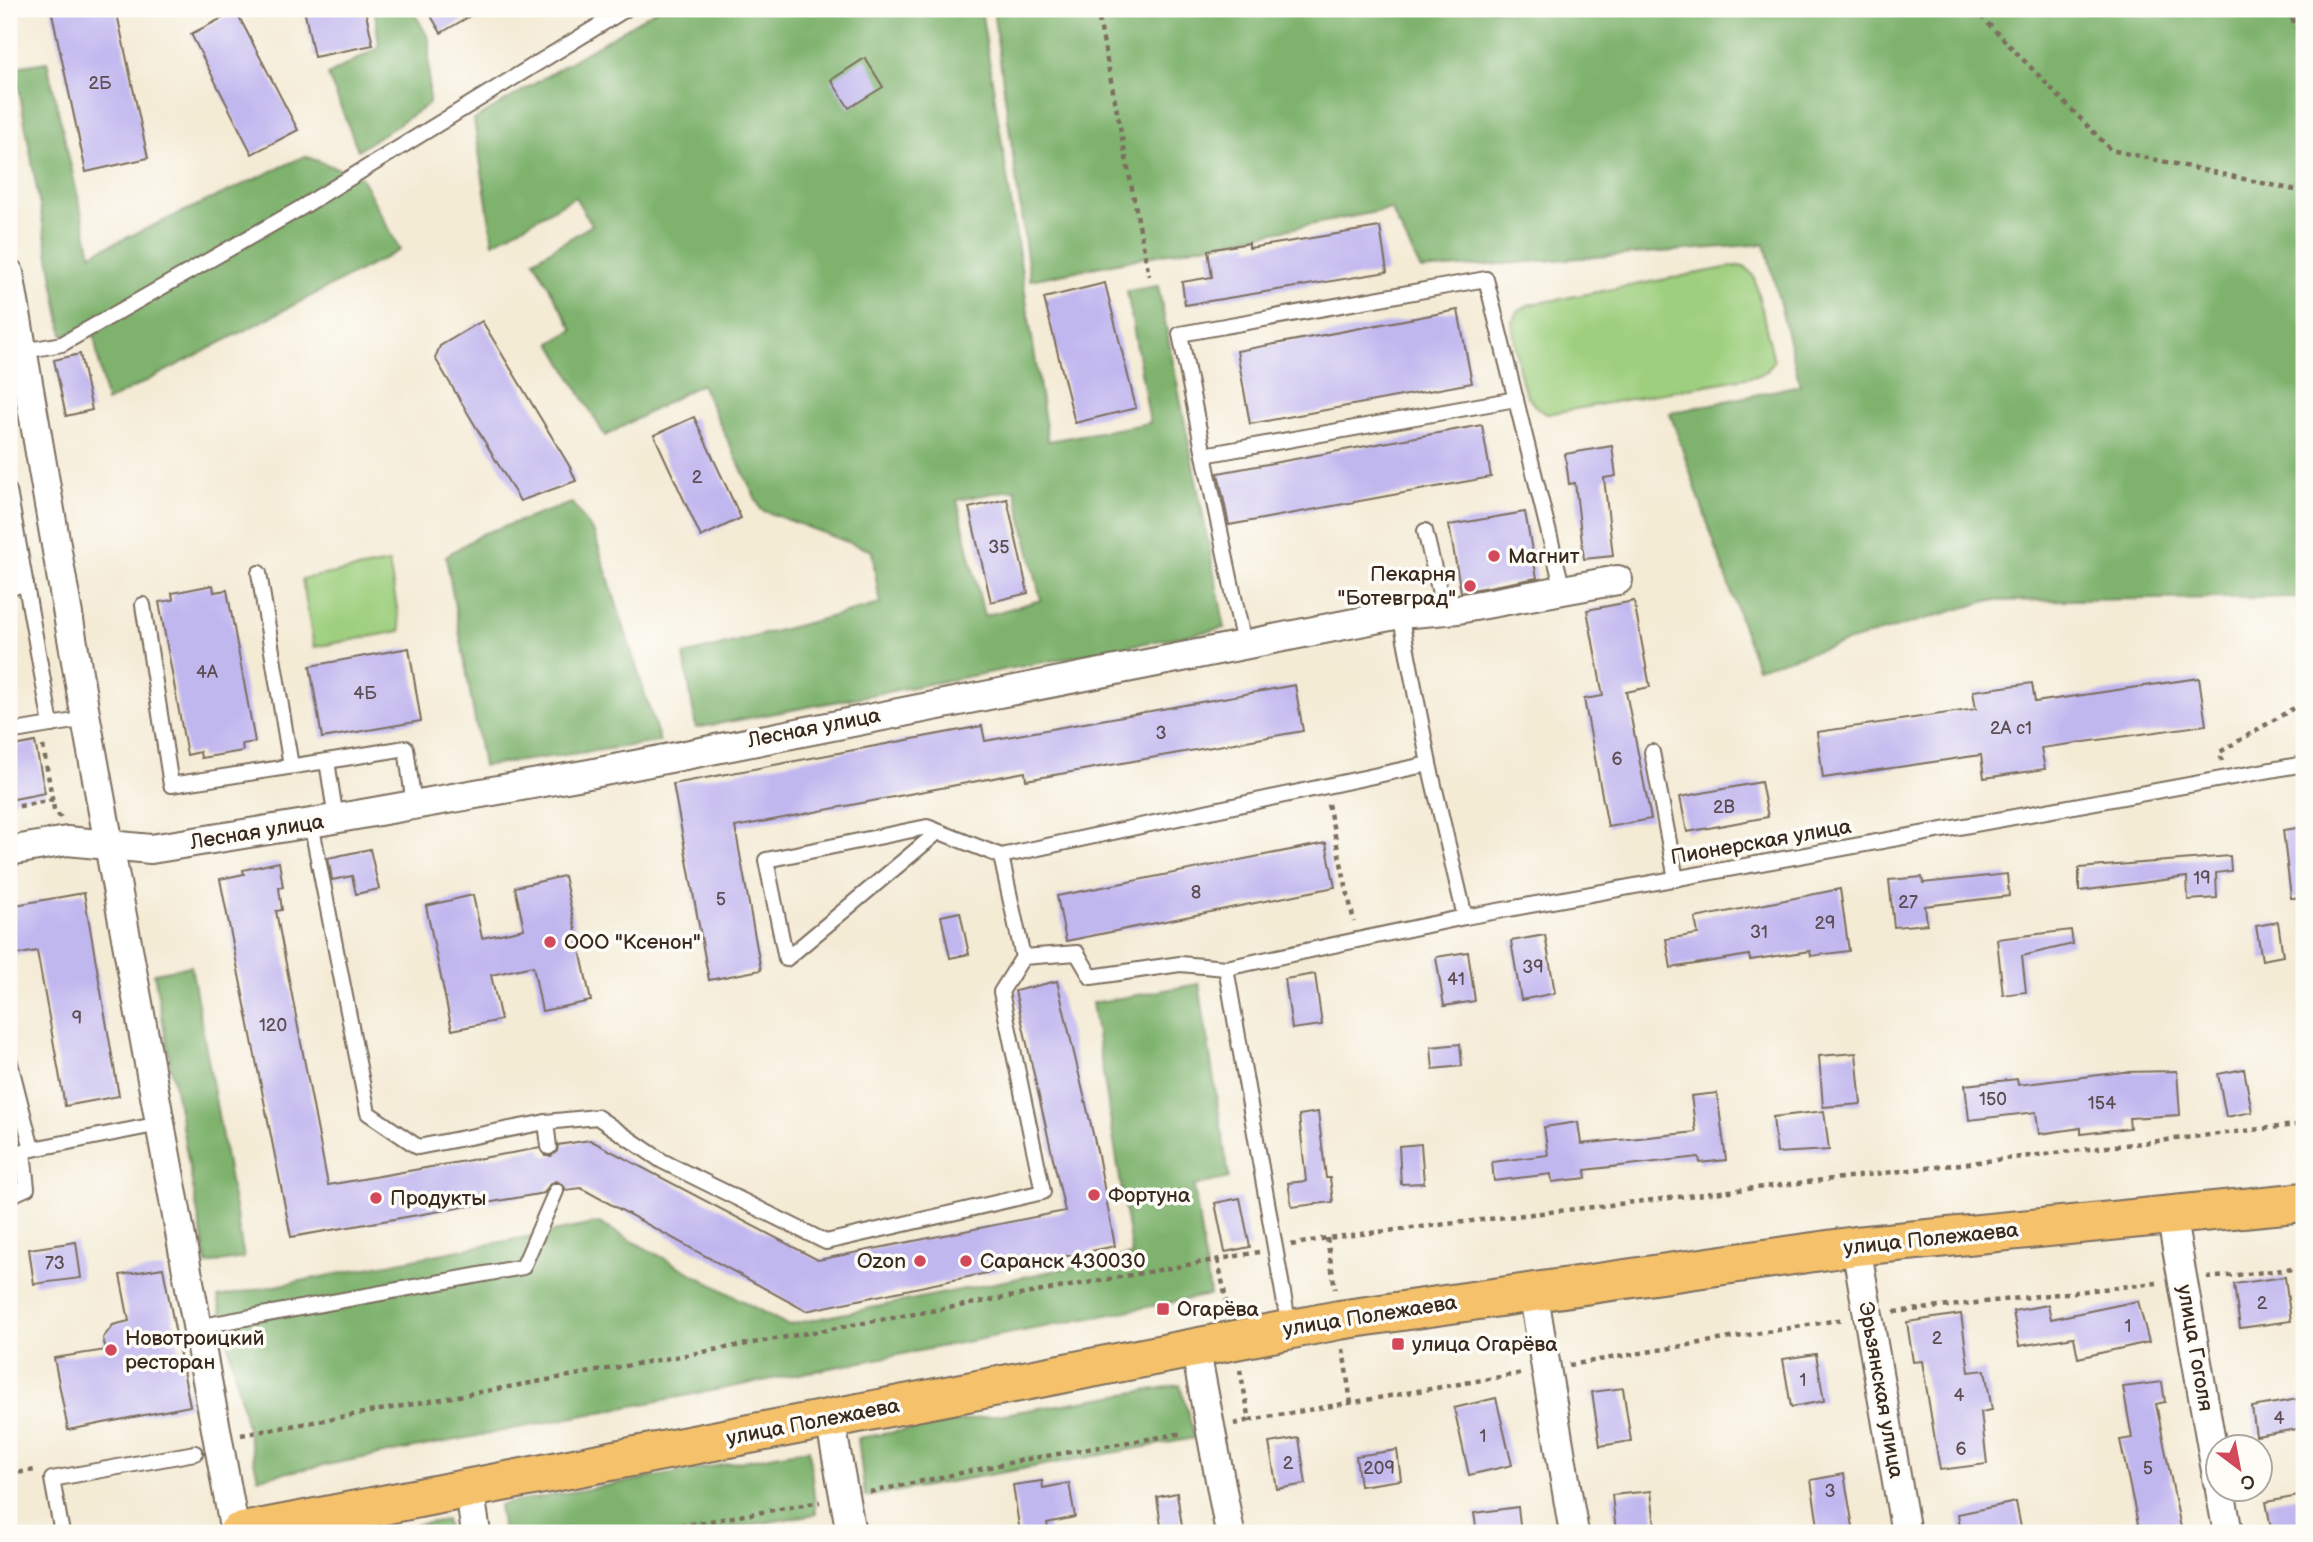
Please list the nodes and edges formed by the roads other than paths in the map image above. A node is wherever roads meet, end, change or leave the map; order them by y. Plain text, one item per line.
1 (626, 9) edge
2 (9, 273) edge
3 (24, 351) junction
4 (1516, 400) junction
5 (1204, 455) junction
6 (9, 491) edge
7 (1425, 531) dead end
8 (259, 573) dead end
9 (1618, 580) dead end
10 (26, 584) junction
11 (9, 588) edge
12 (1563, 590) junction
13 (144, 605) dead end
14 (1444, 610) junction
15 (1400, 614) junction
16 (1244, 644) junction
17 (86, 719) junction
18 (45, 726) junction
19 (9, 732) edge
20 (1652, 752) dead end
21 (327, 761) junction
22 (1429, 764) junction
23 (2304, 764) edge
24 (291, 766) junction
25 (414, 804) junction
26 (323, 821) junction
27 (938, 832) junction
28 (108, 843) junction
29 (9, 851) edge
30 (1001, 856) junction
31 (1676, 879) junction
32 (1465, 917) junction
33 (1023, 957) junction
34 (1226, 968) junction
35 (9, 1059) edge
36 (546, 1122) junction
37 (160, 1124) junction
38 (550, 1147) dead end
39 (28, 1150) junction
40 (556, 1191) dead end
41 (9, 1196) edge
42 (2304, 1202) edge
43 (2171, 1214) junction
44 (1856, 1246) junction
45 (1533, 1291) junction
46 (197, 1327) junction
47 (1290, 1328) junction
48 (1195, 1346) junction
49 (830, 1419) junction
50 (2210, 1434) edge
51 (195, 1453) dead end
52 (469, 1486) junction
53 (2223, 1504) edge
54 (62, 1533) edge
55 (237, 1533) edge
56 (476, 1533) edge
57 (851, 1533) edge
58 (1230, 1533) edge
59 (1574, 1533) edge
60 (1906, 1533) edge
61 (2228, 1533) edge

1 - 3 lane
2 - 3 street
3 - 17 street
4 - 5 lane
4 - 5 lane
4 - 12 lane
5 - 16 lane
6 - 10 lane
7 - 14 lane
8 - 24 lane
9 - 12 street, Лесная улица
10 - 11 lane
10 - 18 lane
12 - 14 street, Лесная улица
13 - 24 lane
14 - 15 street, Лесная улица
15 - 16 street, Лесная улица
15 - 22 lane
16 - 25 street, Лесная улица
17 - 18 lane
17 - 28 street
18 - 19 lane
20 - 31 lane
21 - 24 lane
21 - 25 lane
21 - 26 lane
22 - 30 lane
22 - 32 lane
23 - 31 lane, Пионерская улица
25 - 26 street, Лесная улица
26 - 28 street, Лесная улица
26 - 36 lane
27 - 27 lane
27 - 30 lane
28 - 29 street, Лесная улица
28 - 37 street
30 - 33 lane
31 - 32 lane, Пионерская улица
32 - 34 lane, Пионерская улица
33 - 34 lane, Пионерская улица
33 - 36 lane
34 - 47 lane
35 - 39 lane
36 - 38 lane
37 - 39 lane
37 - 46 street
39 - 41 lane
40 - 46 lane
42 - 43 main road, улица Полежаева
43 - 44 main road, улица Полежаева
43 - 50 street, улица Гоголя
44 - 45 main road, улица Полежаева
44 - 60 street, Эрьзянская улица
45 - 47 main road, улица Полежаева
45 - 59 street
46 - 55 street
47 - 48 main road, улица Полежаева
48 - 49 main road, улица Полежаева
48 - 58 street
49 - 52 main road, улица Полежаева
49 - 57 street
51 - 54 lane
52 - 55 main road, улица Полежаева
52 - 56 street
53 - 61 street

